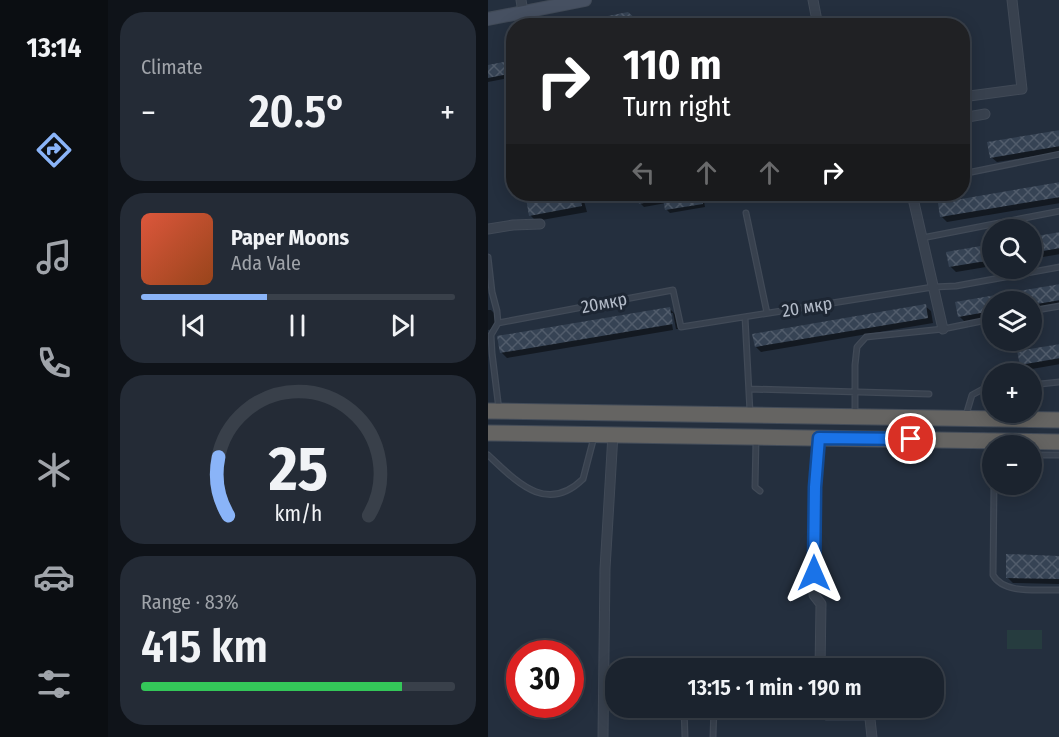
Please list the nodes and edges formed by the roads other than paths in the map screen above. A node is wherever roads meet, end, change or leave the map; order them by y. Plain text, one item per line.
1 (585, 0) edge
2 (814, 0) edge
3 (1012, 0) edge
4 (522, 6) edge
5 (817, 18) edge
6 (488, 19) edge
7 (970, 95) edge
8 (985, 114) dead end
9 (970, 117) edge
10 (1060, 154) edge
11 (970, 172) edge
12 (914, 201) edge
13 (1060, 211) edge
14 (746, 213) dead end
15 (540, 224) dead end
16 (488, 229) edge
17 (922, 238) junction
18 (488, 256) edge
19 (1060, 267) edge
20 (933, 287) junction
21 (490, 292) edge
22 (1060, 306) edge
23 (1042, 309) edge
24 (767, 313) junction
25 (745, 317) junction
26 (982, 321) edge
27 (498, 323) junction
28 (682, 327) joint
29 (942, 329) junction
30 (1060, 382) edge
31 (1042, 384) edge
32 (488, 388) edge
33 (496, 388) junction
34 (749, 389) junction
35 (982, 390) edge
36 (855, 393) junction
37 (929, 394) dead end
38 (494, 411) edge
39 (593, 412) junction
40 (614, 413) junction
41 (750, 415) junction
42 (855, 417) junction
43 (890, 417) junction
44 (965, 418) junction
45 (1060, 420) edge
46 (488, 433) edge
47 (613, 434) junction
48 (594, 435) junction
49 (756, 437) junction
50 (819, 438) junction
51 (891, 439) junction
52 (982, 443) edge
53 (1052, 446) edge
54 (488, 455) edge
55 (1060, 455) edge
56 (760, 491) dead end
57 (994, 495) edge
58 (1060, 590) edge
59 (820, 658) edge
60 (684, 718) edge
61 (714, 718) edge
62 (870, 718) edge
63 (603, 737) edge
64 (685, 737) edge
65 (713, 737) edge
66 (872, 737) edge

1 - 4 main road
2 - 5 street
3 - 7 street
4 - 6 main road
8 - 9 street
10 - 11 lane
12 - 17 street
13 - 17 lane
14 - 24 lane
15 - 16 street
17 - 20 street
18 - 21 lane
19 - 20 lane
20 - 24 lane, 20 мкр
20 - 29 street
21 - 27 lane
22 - 23 lane
24 - 25 lane, 20 мкр
25 - 28 lane, 20 мкр
25 - 34 lane
26 - 29 lane
27 - 28 lane, 20мкр
27 - 33 lane
29 - 36 lane
30 - 31 lane
32 - 33 lane
33 - 38 lane
34 - 36 lane
34 - 41 lane
35 - 44 lane
36 - 37 lane
36 - 42 lane
38 - 39 highway
39 - 40 highway
39 - 48 highway
40 - 41 highway
40 - 47 highway
41 - 42 highway
42 - 43 highway
43 - 44 highway
43 - 51 highway
44 - 45 highway
46 - 48 highway
47 - 48 highway
47 - 49 highway
47 - 63 street
48 - 54 lane
49 - 50 highway
49 - 56 lane
50 - 51 highway
50 - 59 street
51 - 52 highway
53 - 55 lane
57 - 58 lane
60 - 64 lane
61 - 65 lane
62 - 66 street

